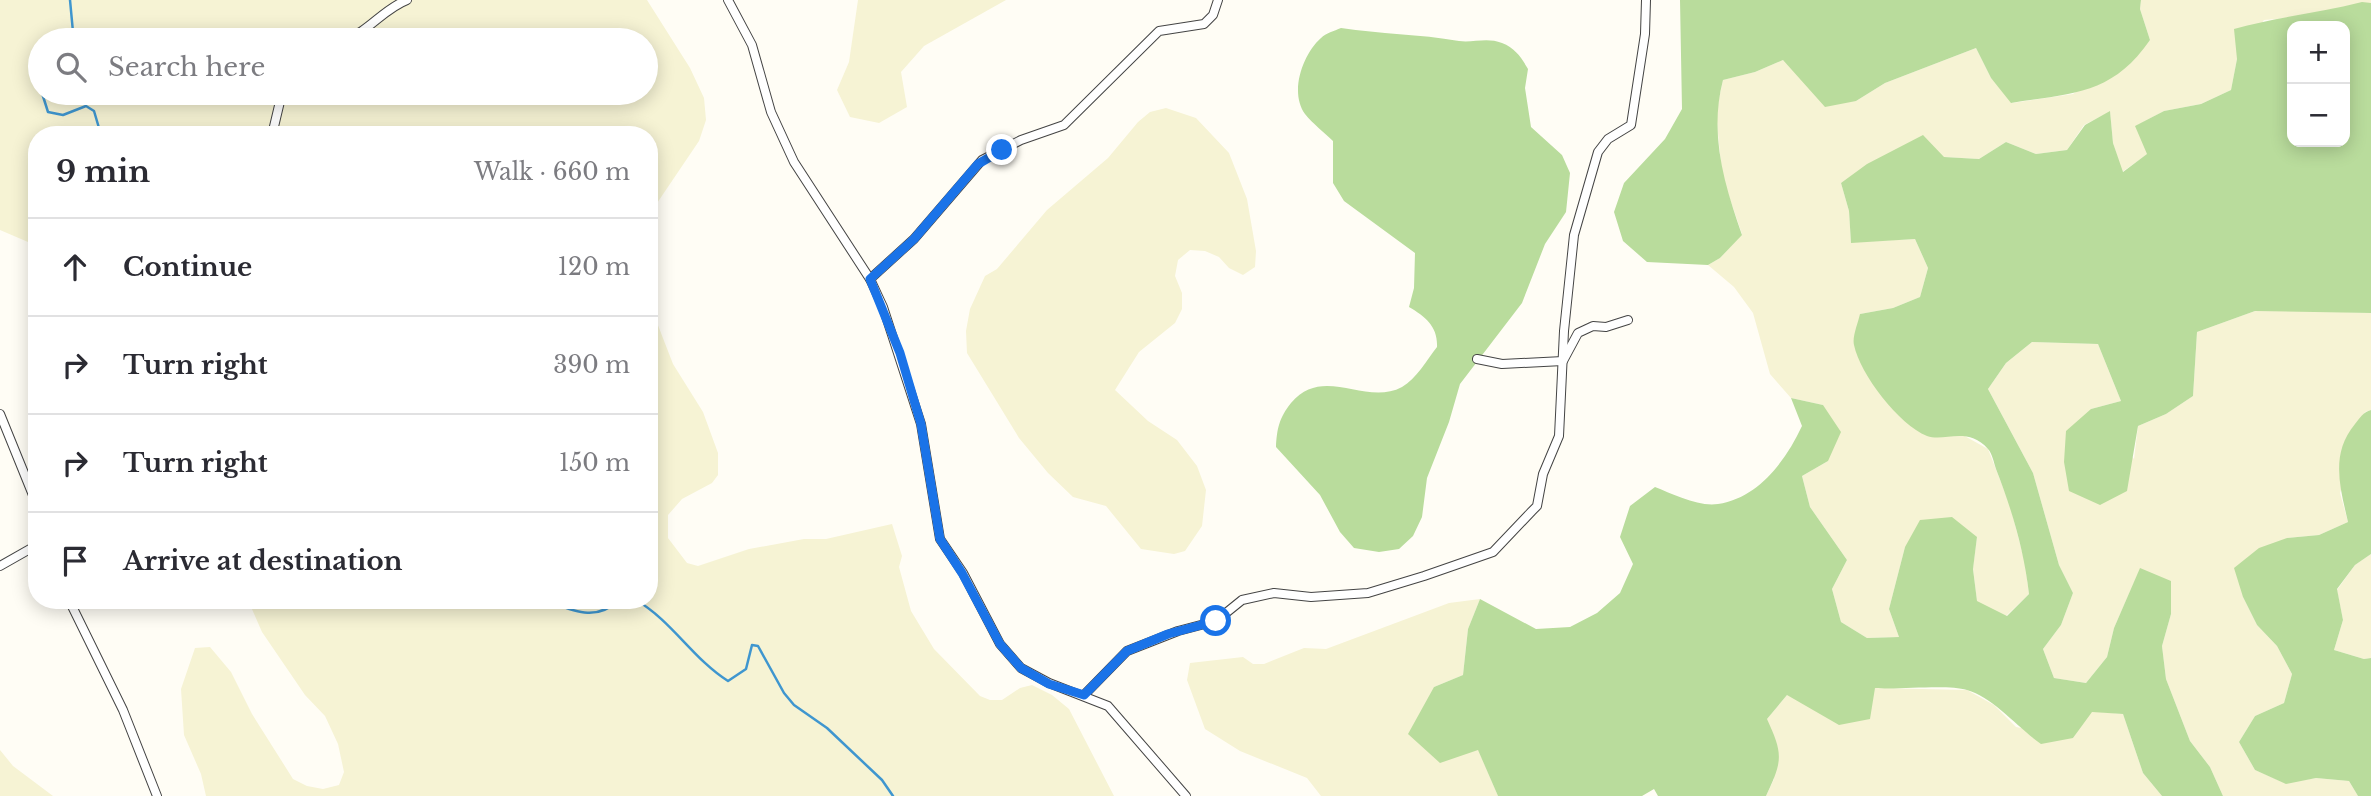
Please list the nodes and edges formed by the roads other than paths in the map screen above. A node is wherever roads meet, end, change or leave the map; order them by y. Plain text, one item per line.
1 (407, 0) edge
2 (728, 0) edge
3 (1218, 0) edge
4 (1646, 0) edge
5 (369, 28) edge
6 (279, 105) edge
7 (274, 126) edge
8 (870, 279) junction
9 (1629, 320) dead end
10 (1477, 359) dead end
11 (1563, 361) junction
12 (0, 414) edge
13 (28, 483) edge
14 (28, 550) edge
15 (0, 566) edge
16 (73, 609) edge
17 (1084, 695) junction
18 (157, 796) edge
19 (1186, 796) edge

1 - 5 street
2 - 8 street
3 - 8 street
4 - 11 street
6 - 7 street
8 - 17 street
9 - 11 street
10 - 11 street
11 - 17 street
12 - 13 street
14 - 15 street
16 - 18 street
17 - 19 street

